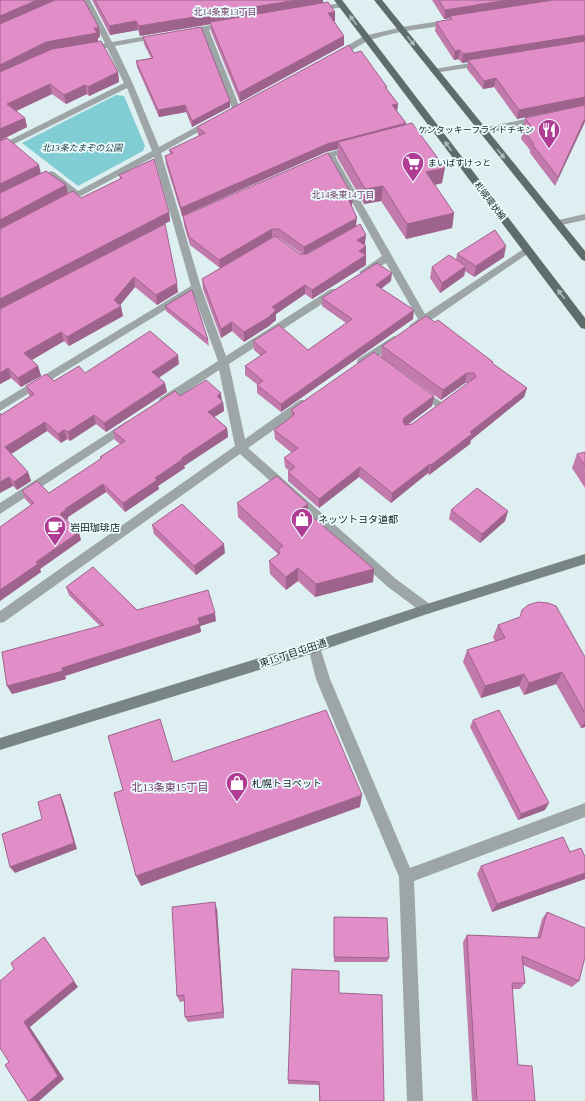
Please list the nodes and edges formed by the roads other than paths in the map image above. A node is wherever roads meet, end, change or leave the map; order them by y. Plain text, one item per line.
1 (86, 0) edge
2 (378, 0) edge
3 (340, 2) edge
4 (303, 11) edge
5 (459, 20) edge
6 (234, 23) edge
7 (204, 28) junction
8 (402, 29) junction
9 (367, 38) junction
10 (110, 45) junction
11 (96, 48) edge
12 (332, 56) edge
13 (492, 61) edge
14 (434, 71) junction
15 (129, 84) junction
16 (548, 117) edge
17 (435, 128) junction
18 (483, 131) junction
19 (397, 138) edge
20 (360, 147) edge
21 (0, 148) edge
22 (157, 153) junction
23 (330, 155) junction
24 (308, 164) edge
25 (32, 184) edge
26 (76, 195) junction
27 (56, 206) edge
28 (585, 217) edge
29 (558, 224) junction
30 (528, 250) junction
31 (388, 256) junction
32 (585, 258) edge
33 (355, 278) edge
34 (199, 285) junction
35 (342, 286) edge
36 (423, 319) junction
37 (585, 325) edge
38 (223, 362) junction
39 (353, 368) edge
40 (417, 388) edge
41 (316, 395) edge
42 (441, 406) edge
43 (0, 407) edge
44 (152, 409) edge
45 (139, 417) edge
46 (241, 448) junction
47 (0, 509) edge
48 (585, 559) edge
49 (427, 609) junction
50 (0, 618) edge
51 (314, 647) junction
52 (1, 741) edge
53 (585, 810) edge
54 (406, 877) junction
55 (415, 1101) edge

1 - 10 street
2 - 8 main road
3 - 4 street
9 -> 3 main road, 札幌環状線
5 - 8 street
6 - 7 street
7 - 10 street
7 - 22 street
8 - 9 street
8 -> 14 main road
9 - 12 street
9 - 17 main road, 札幌環状線
10 - 11 street
10 - 15 street
13 - 14 street
14 - 18 main road
15 - 21 street
15 - 22 street
16 - 18 street
17 - 19 street
30 -> 17 main road, 札幌環状線
18 -> 29 main road
20 - 23 street
22 - 26 street
22 - 34 street
23 - 24 street
23 - 31 street
25 - 26 street
26 - 27 street
28 - 29 street
29 - 32 main road
30 - 36 street
37 -> 30 main road, 札幌環状線
31 - 33 street
31 - 36 street
34 - 38 street
34 - 43 street
35 - 38 street
36 - 39 street
38 - 44 street
38 - 46 street
40 - 42 lane
41 - 46 street
45 - 47 street
46 - 49 street
46 - 50 street
48 - 49 street, 東15丁目屯田通
49 - 51 street, 東15丁目屯田通
51 - 52 street, 東15丁目屯田通
51 - 54 street
53 - 54 street
54 - 55 street

